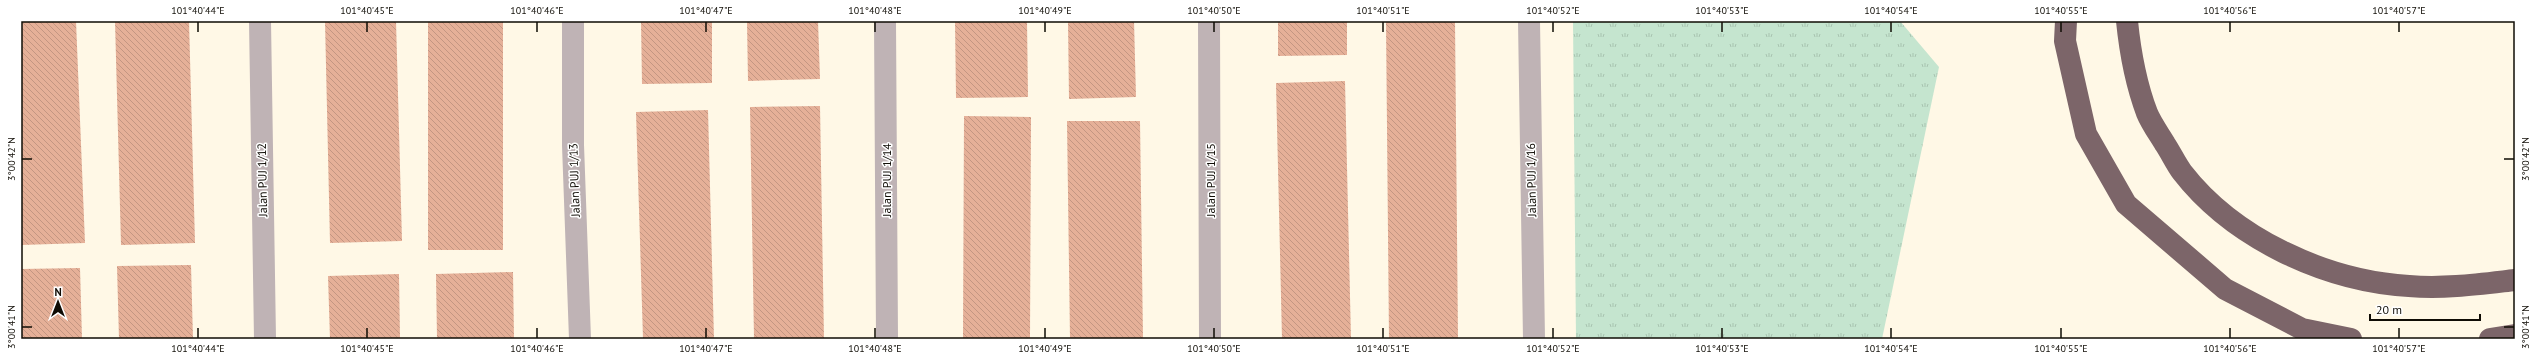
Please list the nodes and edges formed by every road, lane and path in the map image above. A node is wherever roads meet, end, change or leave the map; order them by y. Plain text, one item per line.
1 (260, 21) edge
2 (574, 21) edge
3 (885, 21) edge
4 (1209, 21) edge
5 (1529, 21) edge
6 (2066, 21) edge
7 (2127, 21) edge
8 (2515, 280) edge
9 (2515, 335) edge
10 (265, 339) edge
11 (580, 339) edge
12 (887, 339) edge
13 (1210, 339) edge
14 (1534, 339) edge
15 (2351, 339) edge
16 (2490, 339) edge

1 - 10 street, Jalan PUJ 1/12
2 - 11 street, Jalan PUJ 1/13
3 - 12 street, Jalan PUJ 1/14
4 - 13 street, Jalan PUJ 1/15
5 - 14 street, Jalan PUJ 1/16
6 - 15 highway
7 - 8 highway
9 - 16 highway

